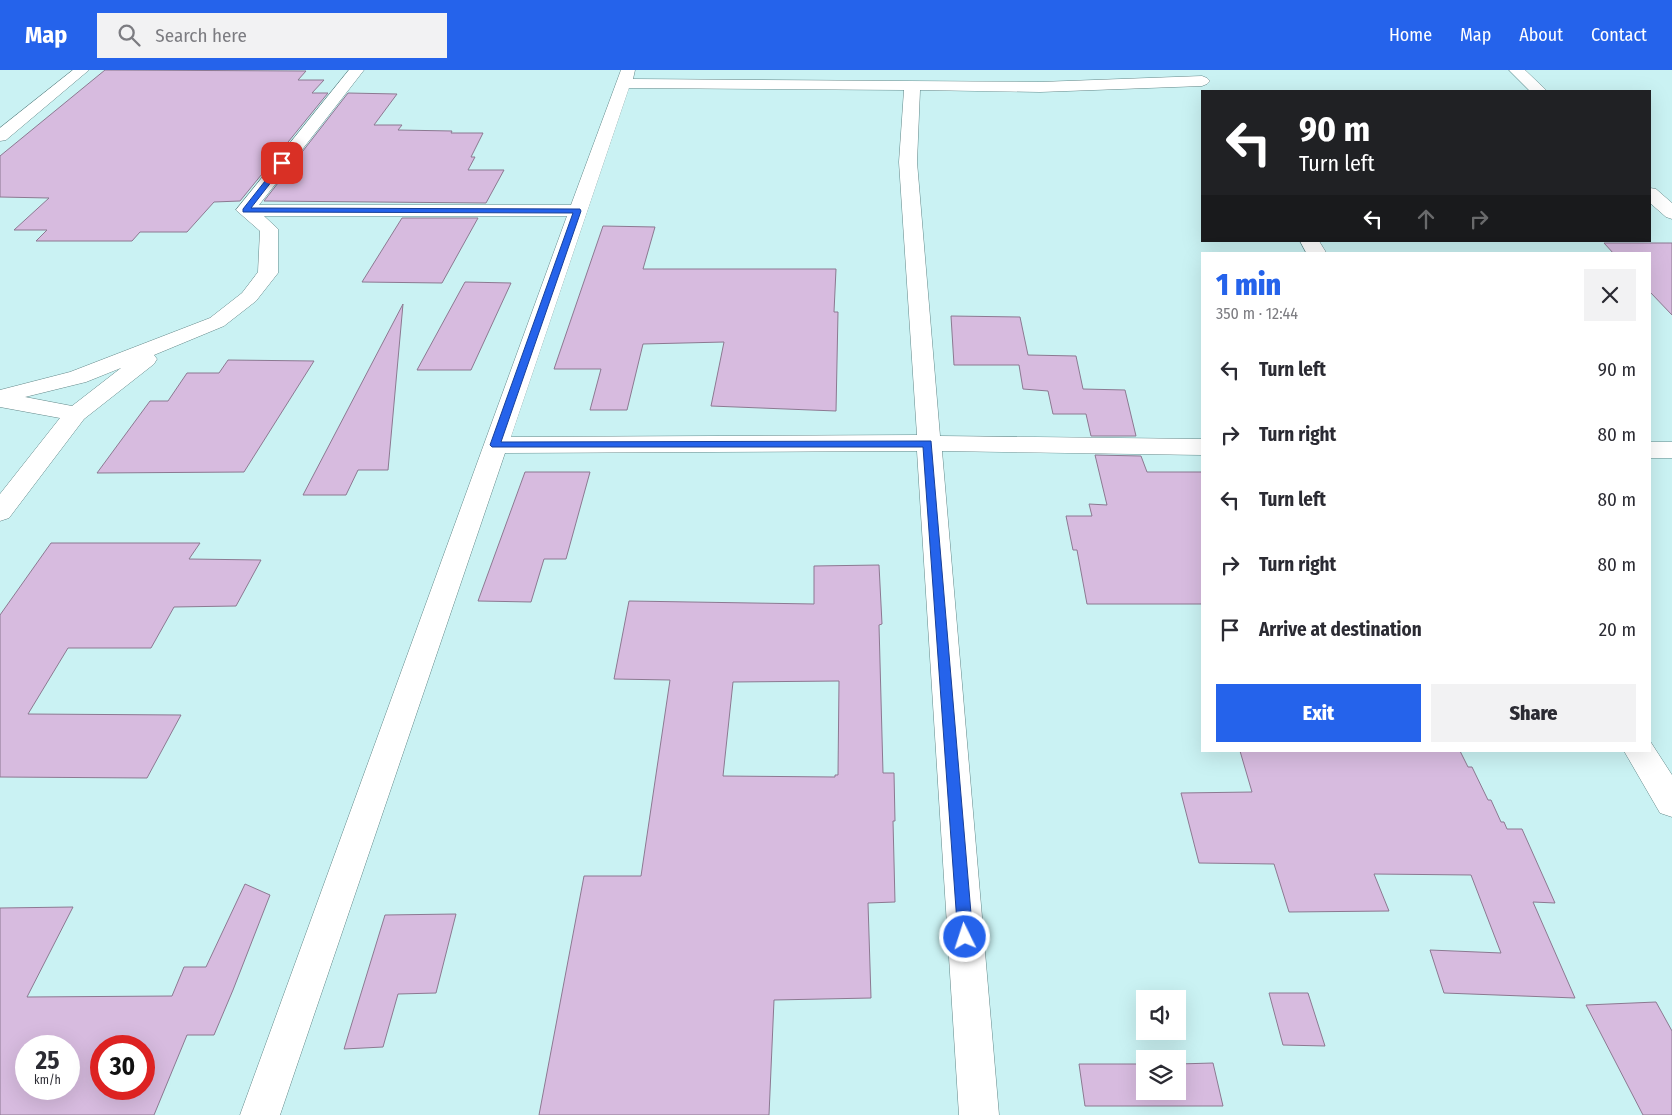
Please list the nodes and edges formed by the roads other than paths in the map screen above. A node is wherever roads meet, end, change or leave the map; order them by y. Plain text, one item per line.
1 (82, 70) edge
2 (357, 70) edge
3 (1516, 70) edge
4 (625, 76) edge
5 (1202, 81) edge
6 (912, 87) junction
7 (1538, 90) edge
8 (0, 136) edge
9 (1651, 194) edge
10 (245, 210) junction
11 (577, 211) junction
12 (1672, 214) edge
13 (168, 342) junction
14 (0, 399) edge
15 (76, 414) junction
16 (928, 443) junction
17 (495, 445) junction
18 (1201, 447) edge
19 (1651, 450) edge
20 (1672, 450) edge
21 (0, 512) edge
22 (1641, 752) edge
23 (1672, 803) edge
24 (260, 1115) edge
25 (979, 1115) edge

1 - 8 street
2 - 10 street
3 - 7 street
4 - 6 street
4 - 11 street
5 - 6 street
6 - 16 street
9 - 12 street
10 - 11 street
10 - 13 street
11 - 17 street
13 - 14 street
13 - 15 street
14 - 15 street
15 - 21 street
16 - 17 street
16 - 18 street
16 - 25 street
17 - 24 street
19 - 20 street
22 - 23 street

